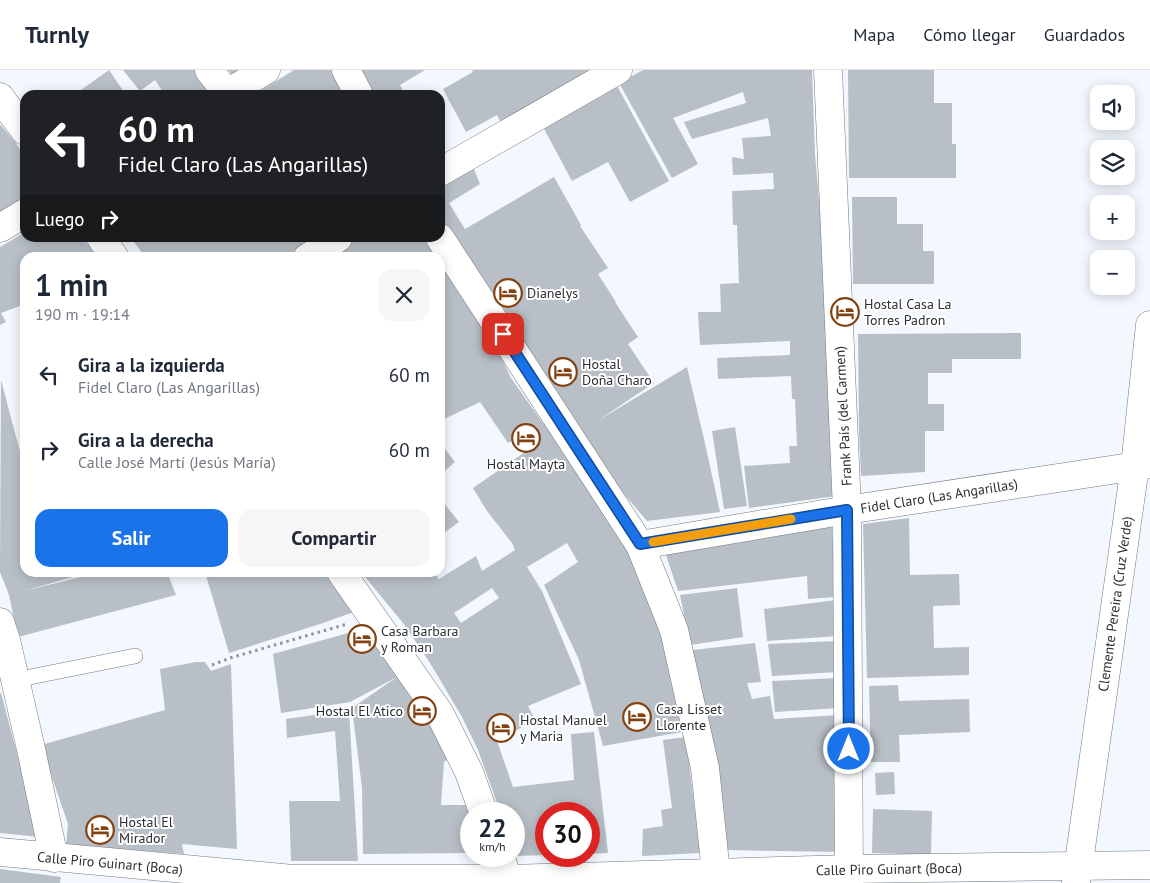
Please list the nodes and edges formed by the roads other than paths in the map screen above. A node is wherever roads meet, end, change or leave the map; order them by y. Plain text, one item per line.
1 (209, 70) edge
2 (266, 70) edge
3 (346, 70) edge
4 (618, 70) edge
5 (828, 70) edge
6 (222, 90) edge
7 (232, 90) edge
8 (356, 90) edge
9 (0, 97) edge
10 (20, 125) edge
11 (445, 169) edge
12 (20, 216) edge
13 (0, 228) edge
14 (332, 242) edge
15 (443, 242) edge
16 (316, 252) edge
17 (1150, 325) edge
18 (1142, 465) edge
19 (847, 510) junction
20 (640, 544) junction
21 (344, 577) edge
22 (0, 622) edge
23 (134, 656) dead end
24 (15, 680) junction
25 (480, 802) edge
26 (0, 852) edge
27 (54, 858) junction
28 (1150, 865) edge
29 (505, 873) edge
30 (716, 873) junction
31 (1078, 874) edge
32 (849, 876) edge
33 (293, 881) edge

1 - 6 street
2 - 7 street
3 - 8 street
4 - 11 street
5 - 19 street, Frank País (del Carmen)
9 - 10 street
12 - 13 street
14 - 16 street
15 - 20 street
17 - 18 street, Clemente Pereira (Cruz Verde)
18 - 19 street, Fidel Claro (Las Angarillas)
18 - 31 street, Clemente Pereira (Cruz Verde)
19 - 20 street, Fidel Claro (Las Angarillas)
19 - 32 street, Frank País (del Carmen)
20 - 30 street
21 - 25 street
22 - 24 street
23 - 24 lane
24 - 27 street
26 - 27 street, Calle Piro Guinart (Boca)
27 - 33 street, Calle Piro Guinart (Boca)
28 - 31 street, Calle Piro Guinart (Boca)
29 - 30 street, Calle Piro Guinart (Boca)
29 - 33 street, Calle Piro Guinart (Boca)
30 - 32 street, Calle Piro Guinart (Boca)
31 - 32 street, Calle Piro Guinart (Boca)

